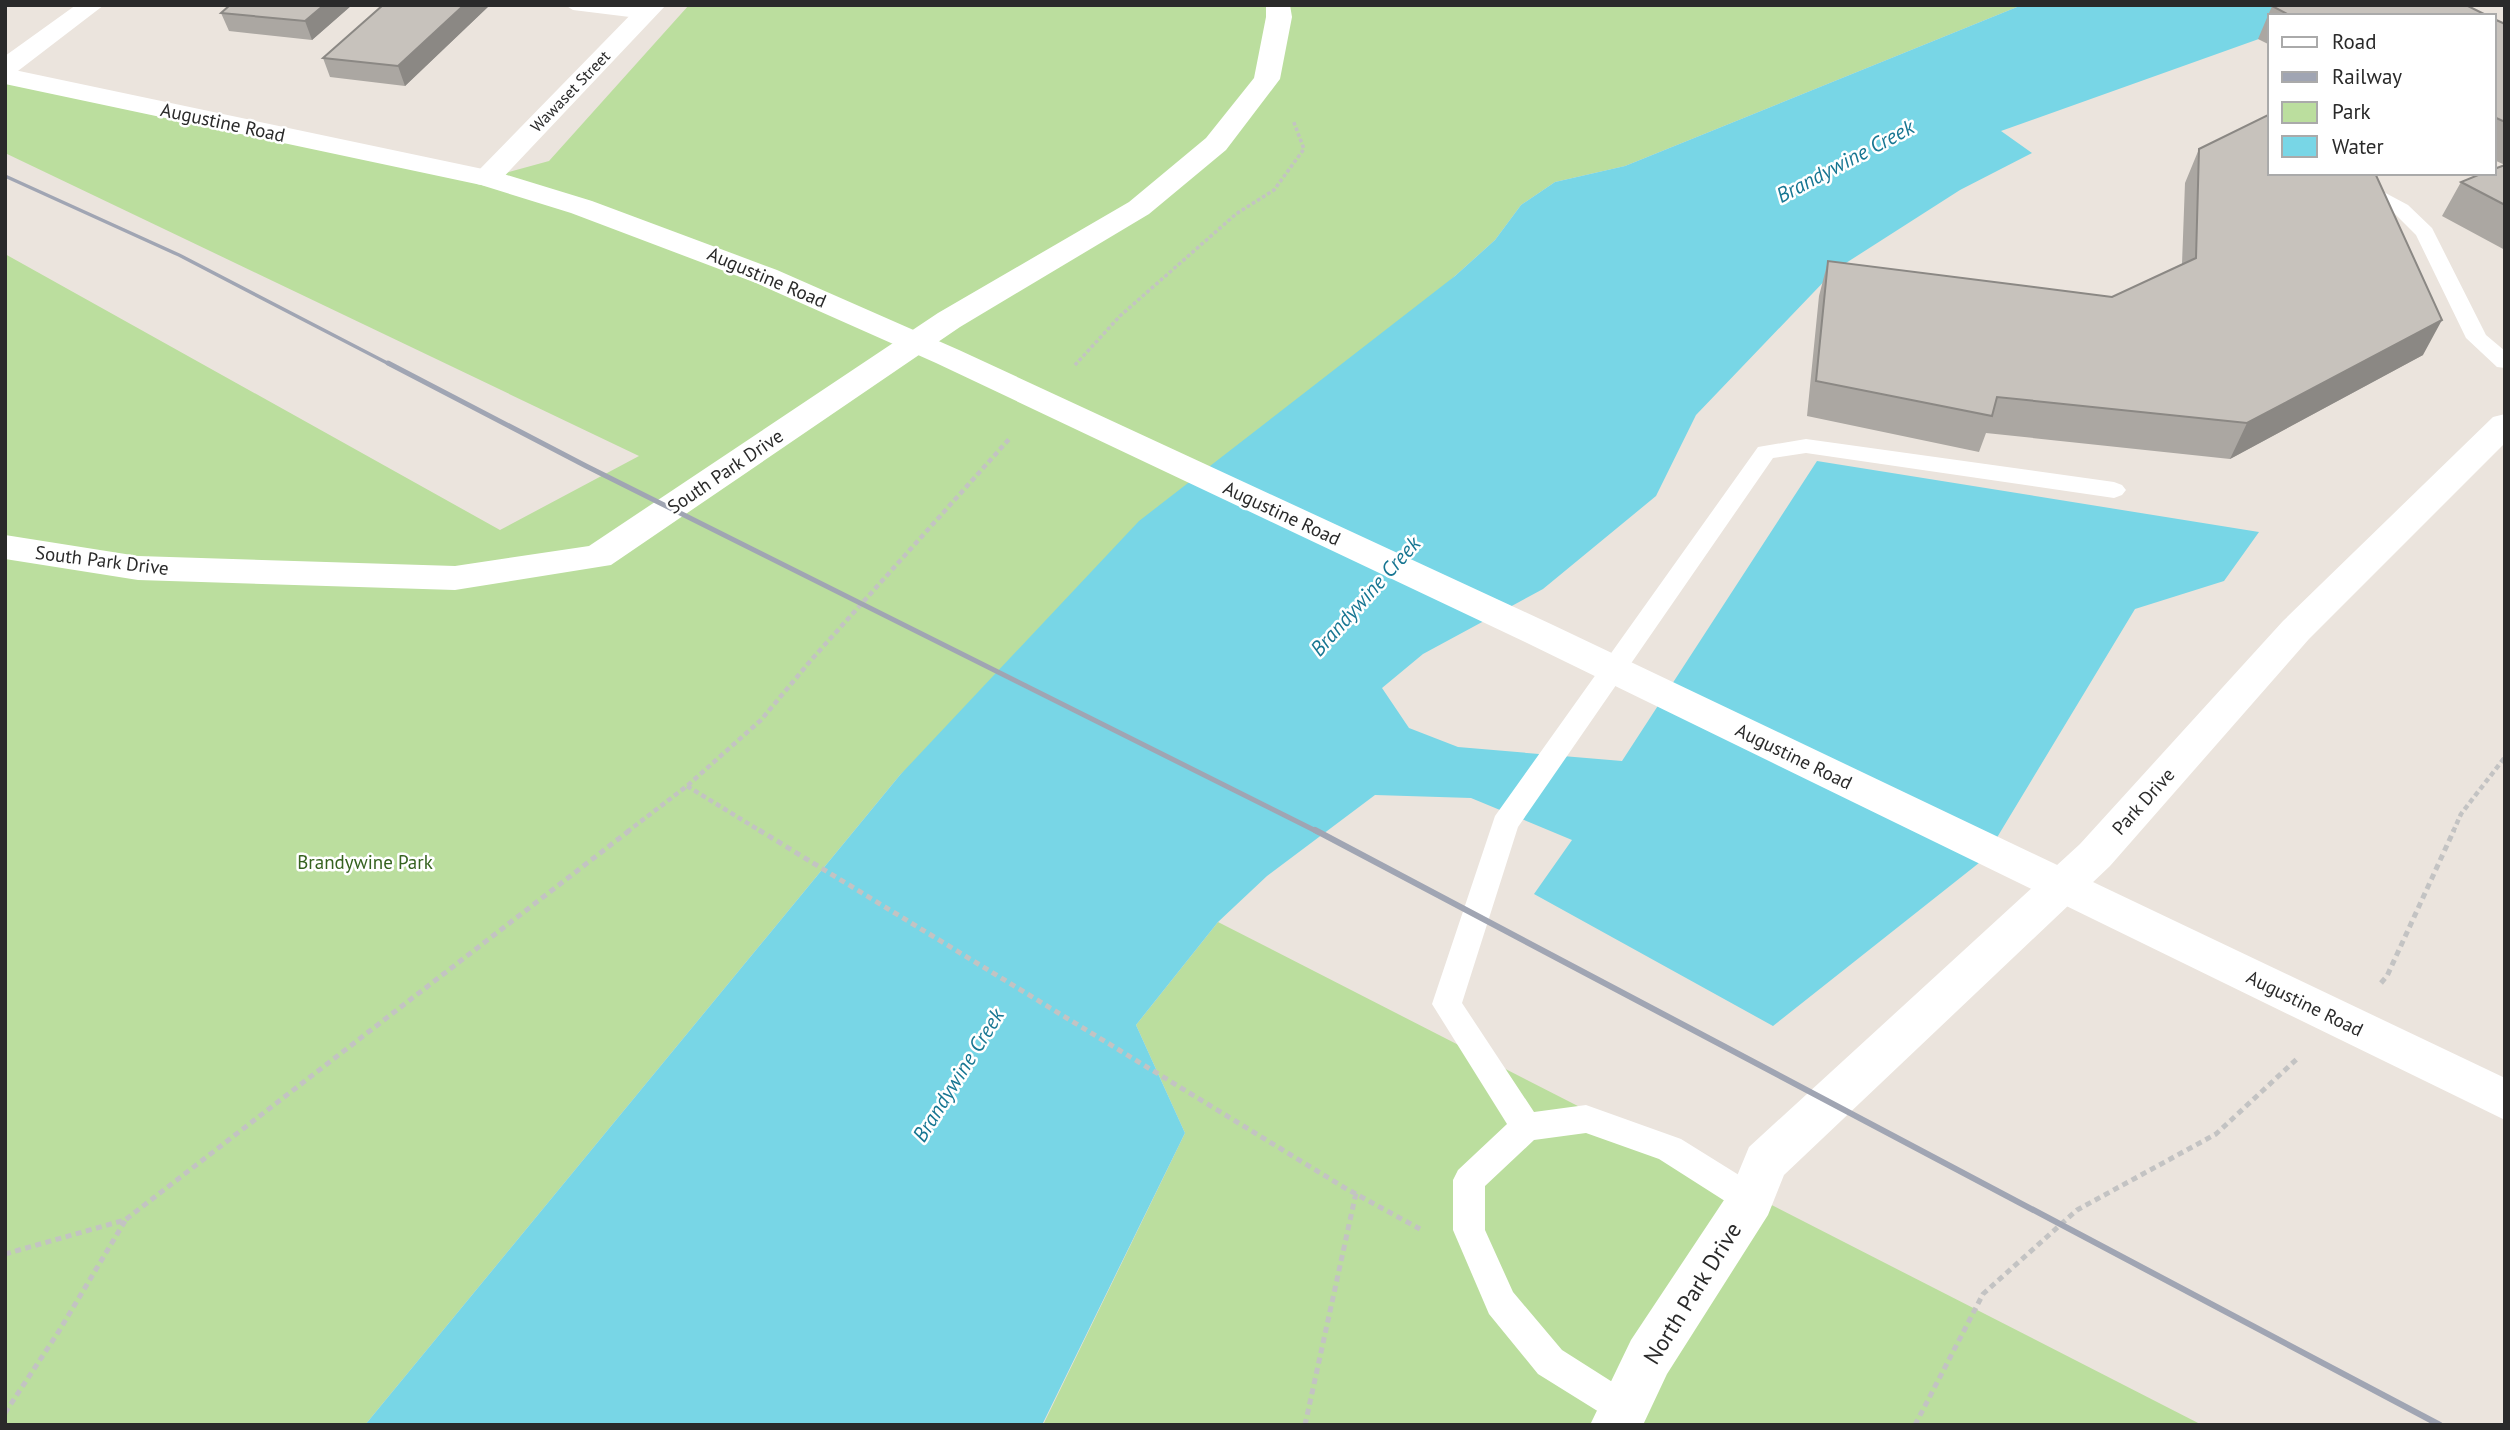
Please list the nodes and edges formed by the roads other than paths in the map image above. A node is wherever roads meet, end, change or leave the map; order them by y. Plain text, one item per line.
1 (92, 5) edge
2 (573, 5) edge
3 (1278, 5) edge
4 (650, 10) edge
5 (5, 68) edge
6 (5, 76) edge
7 (2337, 175) edge
8 (486, 177) junction
9 (2505, 362) edge
10 (2505, 424) edge
11 (2114, 490) dead end
12 (5, 547) edge
13 (2505, 1100) edge
14 (1526, 1127) junction
15 (1758, 1181) junction
16 (1620, 1417) edge

1 - 5 street
2 - 4 lane
3 - 12 street, South Park Drive
4 - 8 street, Wawaset Street
6 - 8 street, Augustine Road
7 - 9 lane
8 - 13 street, Augustine Road
10 - 15 street, Park Drive
11 - 14 lane
14 - 15 lane
14 - 16 lane
15 - 16 street, North Park Drive

